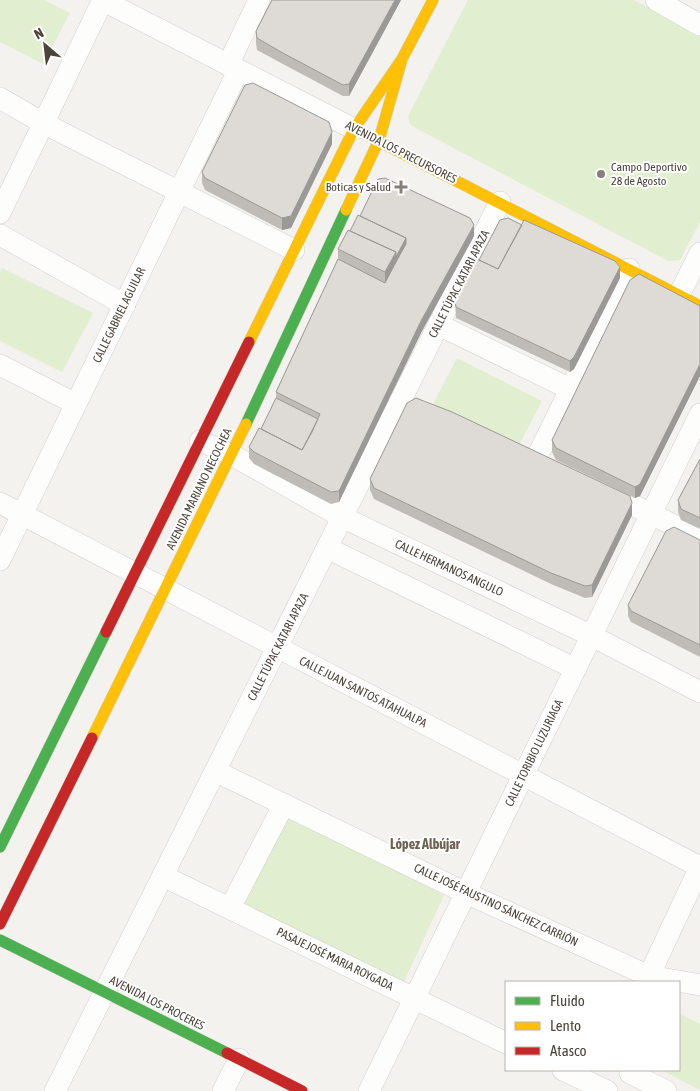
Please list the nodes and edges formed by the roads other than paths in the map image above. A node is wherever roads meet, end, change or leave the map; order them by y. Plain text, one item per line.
1 (102, 0) edge
2 (259, 0) edge
3 (433, 0) edge
4 (656, 0) edge
5 (700, 25) edge
6 (402, 59) junction
7 (233, 68) junction
8 (0, 98) edge
9 (43, 123) junction
10 (354, 129) junction
11 (379, 140) junction
12 (179, 192) junction
13 (500, 202) junction
14 (0, 212) edge
15 (0, 235) edge
16 (294, 250) junction
17 (700, 253) edge
18 (629, 269) junction
19 (679, 295) junction
20 (124, 305) junction
21 (700, 306) edge
22 (439, 325) junction
23 (0, 365) edge
24 (570, 389) junction
25 (76, 404) junction
26 (700, 414) edge
27 (200, 441) junction
28 (232, 455) junction
29 (536, 459) edge
30 (590, 484) edge
31 (0, 503) edge
32 (652, 513) junction
33 (22, 514) junction
34 (342, 517) junction
35 (700, 538) edge
36 (327, 548) junction
37 (0, 560) edge
38 (136, 573) junction
39 (165, 589) junction
40 (592, 636) junction
41 (278, 647) junction
42 (576, 668) junction
43 (700, 692) edge
44 (216, 771) junction
45 (524, 775) junction
46 (284, 804) junction
47 (0, 847) edge
48 (700, 867) edge
49 (163, 876) junction
50 (466, 893) junction
51 (230, 908) junction
52 (0, 924) edge
53 (0, 940) edge
54 (649, 976) junction
55 (670, 981) edge
56 (680, 983) edge
57 (700, 985) edge
58 (105, 992) junction
59 (414, 998) junction
60 (505, 1042) edge
61 (238, 1059) junction
62 (565, 1071) edge
63 (628, 1078) edge
64 (55, 1091) edge
65 (223, 1091) edge
66 (302, 1091) edge
67 (369, 1091) edge
68 (607, 1091) edge
69 (666, 1091) edge

1 - 7 street, AVENIDA LOS PRECURSORES
1 - 9 street
2 - 7 street, CALLE GABRIEL AGUILAR
3 - 6 street, AVENIDA MARIANO NECOCHEA
4 - 5 street
6 - 10 street, AVENIDA MARIANO NECOCHEA
6 - 11 street, AVENIDA MARIANO NECOCHEA
7 - 10 street, AVENIDA LOS PRECURSORES
7 - 12 street, CALLE GABRIEL AGUILAR
8 - 9 street
9 - 12 street
9 - 14 street
10 - 11 street, AVENIDA LOS PRECURSORES
10 - 16 street, AVENIDA MARIANO NECOCHEA
11 - 13 street, AVENIDA LOS PRECURSORES
11 - 28 street, AVENIDA MARIANO NECOCHEA
12 - 16 street
12 - 20 street, CALLE GABRIEL AGUILAR
13 - 18 street, AVENIDA LOS PRECURSORES
13 - 22 street, CALLE TÚPAC KATARI APAZA
15 - 20 street
16 - 27 street, AVENIDA MARIANO NECOCHEA
17 - 19 street
18 - 19 street, AVENIDA LOS PRECURSORES
18 - 24 street
19 - 21 street, AVENIDA LOS PRECURSORES
20 - 25 street, CALLE GABRIEL AGUILAR
22 - 24 street
22 - 34 street, CALLE TÚPAC KATARI APAZA
23 - 25 street
24 - 29 street
25 - 33 street, CALLE GABRIEL AGUILAR
26 - 32 street, CALLE TORIBIO LUZURIAGA
27 - 28 street, CALLE HERMANOS ANGULO
27 - 38 street, AVENIDA MARIANO NECOCHEA
28 - 34 street, CALLE HERMANOS ANGULO
28 - 39 street, AVENIDA MARIANO NECOCHEA
30 - 32 street
31 - 33 street, CALLE JUAN SANTOS ATAHUALPA
32 - 35 street
32 - 40 street, CALLE TORIBIO LUZURIAGA
33 - 37 street, CALLE GABRIEL AGUILAR
33 - 38 street, CALLE JUAN SANTOS ATAHUALPA
34 - 36 street, CALLE TÚPAC KATARI APAZA
34 - 40 street, CALLE HERMANOS ANGULO
36 - 41 street, CALLE TÚPAC KATARI APAZA
36 - 42 street
38 - 39 street, CALLE JUAN SANTOS ATAHUALPA
38 - 47 street, AVENIDA MARIANO NECOCHEA
39 - 41 street, CALLE JUAN SANTOS ATAHUALPA
39 - 52 street, AVENIDA MARIANO NECOCHEA
40 - 42 street, CALLE TORIBIO LUZURIAGA
40 - 43 street, CALLE HERMANOS ANGULO
41 - 44 street, CALLE TÚPAC KATARI APAZA
41 - 45 street, CALLE JUAN SANTOS ATAHUALPA
42 - 45 street, CALLE TORIBIO LUZURIAGA
44 - 46 street, CALLE JOSÉ FAUSTINO SÁNCHEZ CARRIÓN
44 - 49 street, CALLE TÚPAC KATARI APAZA
45 - 48 street, CALLE JUAN SANTOS ATAHUALPA
45 - 50 street, CALLE TORIBIO LUZURIAGA
46 - 50 street, CALLE JOSÉ FAUSTINO SÁNCHEZ CARRIÓN
46 - 51 street
48 - 54 street
49 - 51 street, PASAJE JOSÉ MARIA ROYGADA
49 - 58 street, CALLE TÚPAC KATARI APAZA
50 - 54 street, CALLE JOSÉ FAUSTINO SÁNCHEZ CARRIÓN
50 - 59 street, CALLE TORIBIO LUZURIAGA
51 - 59 street, PASAJE JOSÉ MARIA ROYGADA
53 - 58 street, AVENIDA LOS PROCERES
54 - 55 street, CALLE JOSÉ FAUSTINO SÁNCHEZ CARRIÓN
56 - 57 street, CALLE JOSÉ FAUSTINO SÁNCHEZ CARRIÓN
58 - 61 street, AVENIDA LOS PROCERES
58 - 64 street, CALLE TÚPAC KATARI APAZA
59 - 60 street, PASAJE JOSÉ MARIA ROYGADA
59 - 67 street, CALLE TORIBIO LUZURIAGA
61 - 65 street
61 - 66 street, AVENIDA LOS PROCERES
62 - 68 street
63 - 69 street

